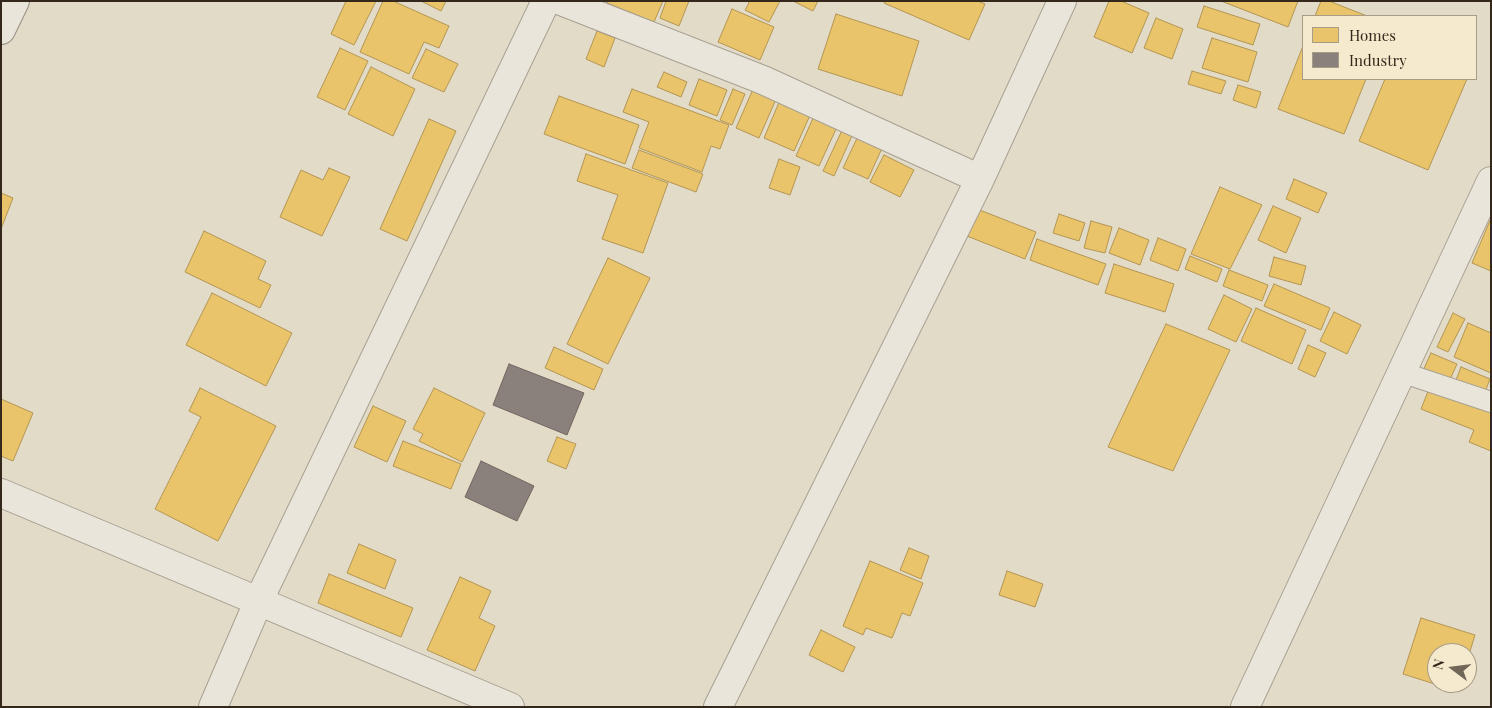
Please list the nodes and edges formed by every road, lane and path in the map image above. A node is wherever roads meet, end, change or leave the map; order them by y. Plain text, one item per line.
1 (15, 1) edge
2 (546, 1) edge
3 (562, 1) edge
4 (1062, 1) edge
5 (1, 30) edge
6 (980, 179) junction
7 (1491, 181) edge
8 (1401, 372) junction
9 (1491, 402) edge
10 (1, 493) edge
11 (259, 600) junction
12 (213, 707) edge
13 (510, 707) edge
14 (718, 707) edge
15 (1244, 707) edge

1 - 5 street
2 - 11 street
3 - 6 street
4 - 6 street
6 - 14 street
7 - 8 street
8 - 9 lane
8 - 15 street
10 - 11 street
11 - 12 street
11 - 13 street

